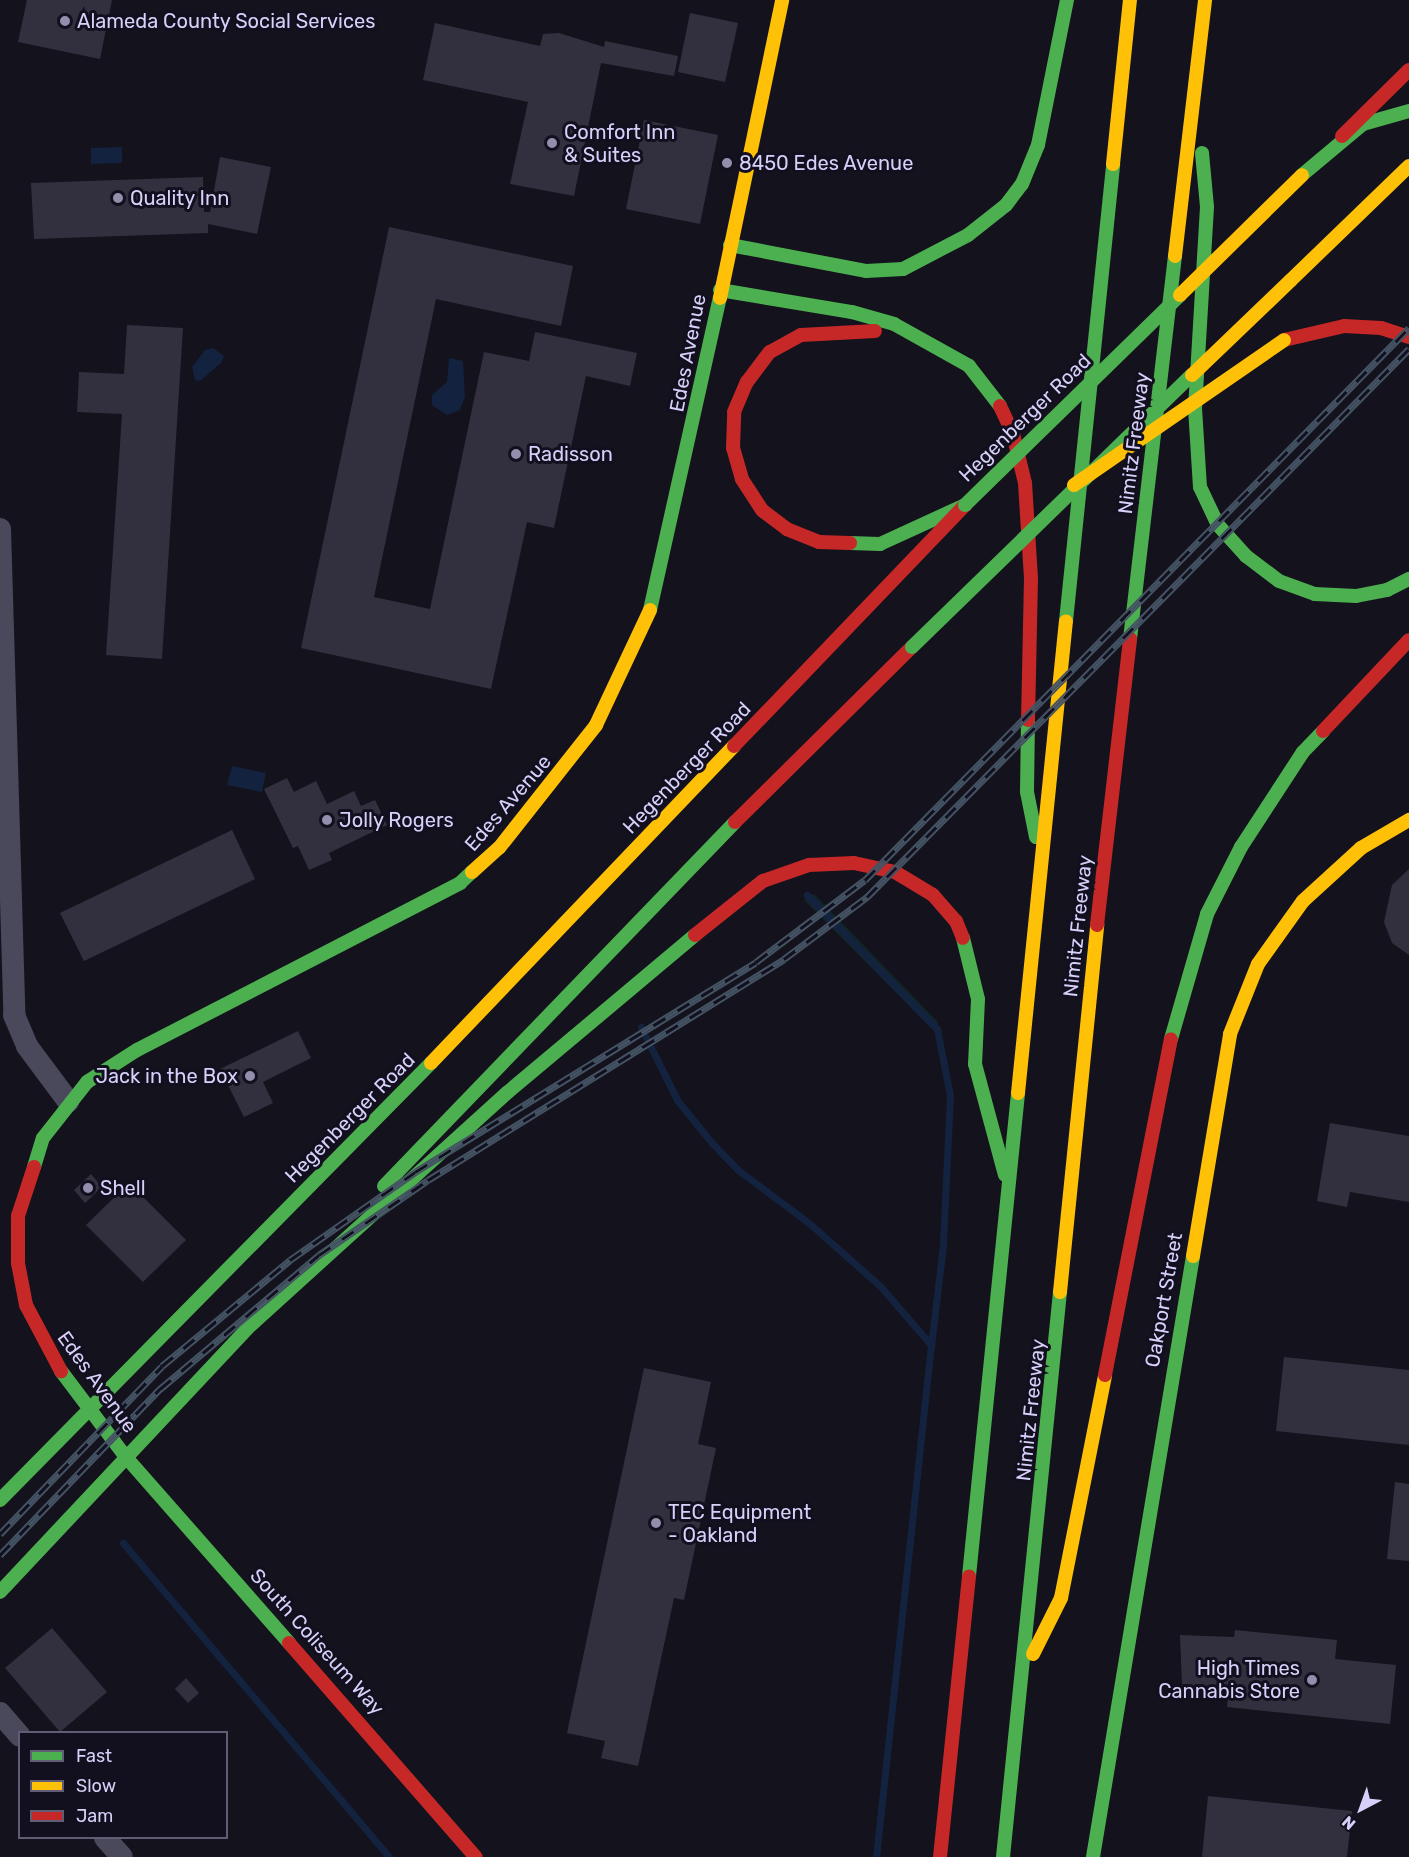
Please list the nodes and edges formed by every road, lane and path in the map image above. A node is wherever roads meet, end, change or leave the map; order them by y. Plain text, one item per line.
1 (782, 0) edge
2 (1067, 0) edge
3 (1130, 0) edge
4 (1205, 0) edge
5 (1409, 70) edge
6 (1196, 82) junction
7 (1409, 111) edge
8 (1409, 166) edge
9 (1302, 175) junction
10 (730, 245) junction
11 (720, 290) junction
12 (1409, 337) edge
13 (935, 344) junction
14 (1074, 485) junction
15 (965, 505) junction
16 (0, 529) edge
17 (1409, 579) edge
18 (1409, 640) edge
19 (1409, 820) edge
20 (1043, 872) junction
21 (68, 1101) junction
22 (1010, 1194) junction
23 (252, 1324) junction
24 (87, 1408) junction
25 (126, 1456) junction
26 (0, 1500) edge
27 (0, 1592) edge
28 (1025, 1669) junction
29 (0, 1713) edge
30 (18, 1734) edge
31 (106, 1839) edge
32 (122, 1857) edge
33 (476, 1857) edge
34 (940, 1857) edge
35 (1004, 1857) edge
36 (1093, 1857) edge

1 - 10 main road, Edes Avenue
2 - 10 main road
3 - 20 main road, Nimitz Freeway
4 - 6 main road, Nimitz Freeway
5 - 9 main road, Hegenberger Road
6 - 17 main road
6 - 28 main road, Nimitz Freeway
7 - 9 main road
8 - 14 main road, bridge
9 - 15 main road, Hegenberger Road, bridge
10 - 11 main road, Edes Avenue
11 - 13 main road
11 - 21 main road, Edes Avenue
12 - 14 main road, bridge
13 - 15 main road
13 - 20 main road
14 - 23 main road, bridge
15 - 24 main road, Hegenberger Road
16 - 21 street
18 - 28 main road
19 - 36 main road, Oakport Street
20 - 22 main road, Nimitz Freeway
21 - 24 main road, Edes Avenue
22 - 23 main road
22 - 34 main road, Nimitz Freeway
23 - 25 main road
24 - 25 main road, Edes Avenue
24 - 26 main road, Hegenberger Road
25 - 27 main road
25 - 33 main road, South Coliseum Way
28 - 35 main road, Nimitz Freeway
29 - 30 street
31 - 32 street

